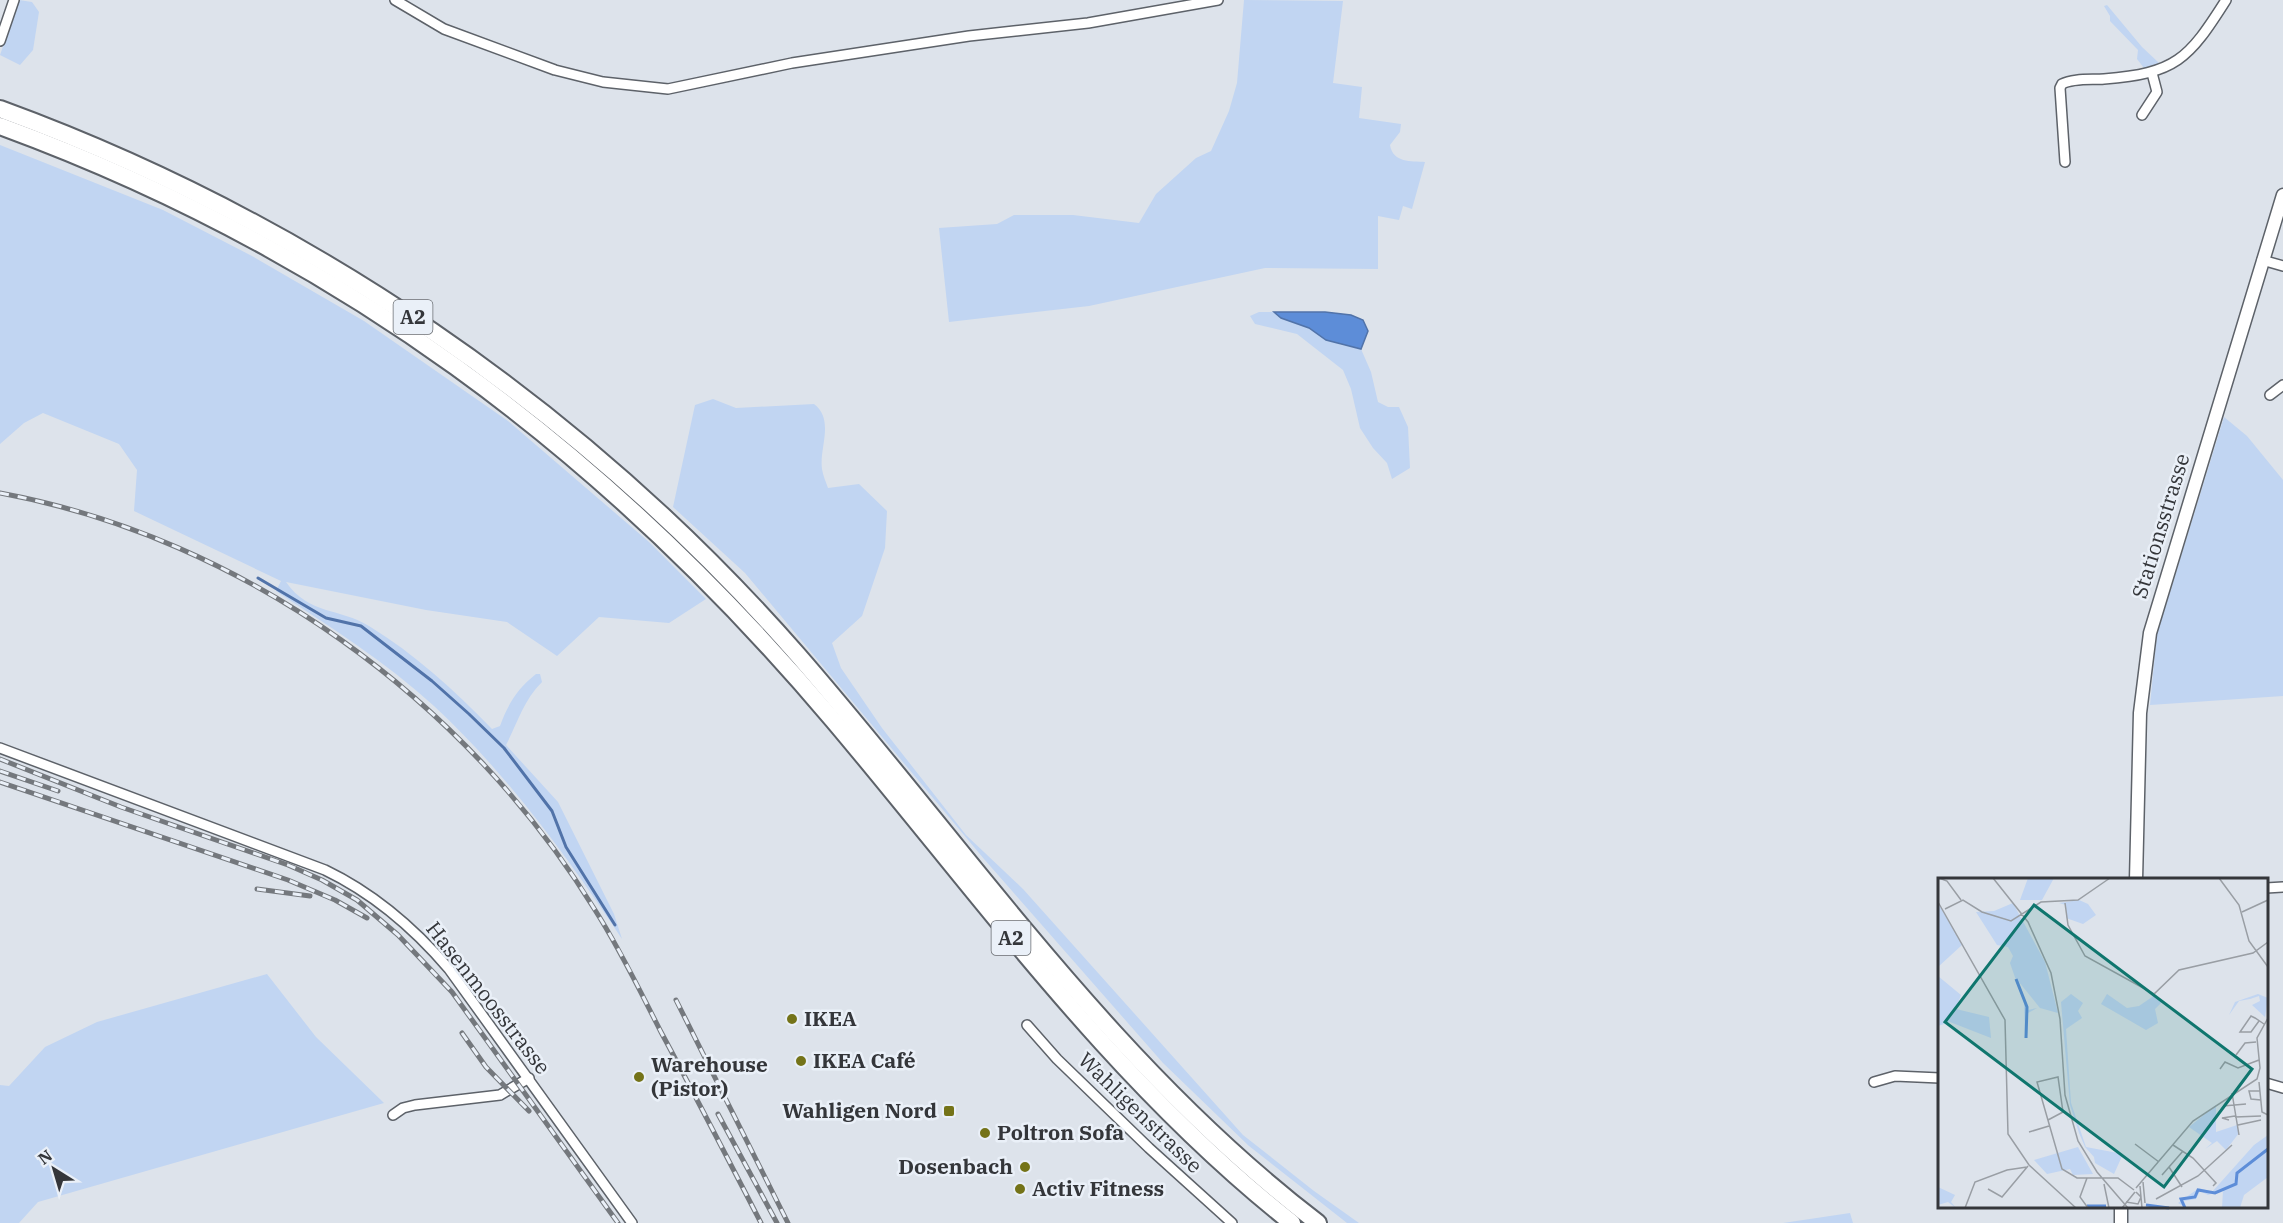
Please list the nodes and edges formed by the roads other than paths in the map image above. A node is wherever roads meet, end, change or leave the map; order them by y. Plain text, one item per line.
1 (14, 0) edge
2 (394, 0) edge
3 (1218, 0) edge
4 (2226, 0) edge
5 (0, 40) edge
6 (2152, 73) junction
7 (0, 109) edge
8 (2142, 115) dead end
9 (0, 126) edge
10 (2066, 162) dead end
11 (2283, 195) edge
12 (2262, 260) junction
13 (2283, 266) edge
14 (2283, 385) edge
15 (2270, 395) dead end
16 (0, 748) edge
17 (2136, 878) edge
18 (2283, 887) edge
19 (2268, 888) edge
20 (1027, 1025) dead end
21 (529, 1078) junction
22 (1938, 1078) edge
23 (1875, 1082) dead end
24 (2268, 1084) edge
25 (2283, 1089) edge
26 (393, 1115) dead end
27 (632, 1223) edge
28 (1232, 1223) edge
29 (1292, 1223) edge
30 (1318, 1223) edge

1 - 5 street
2 - 3 street
4 - 6 street
6 - 8 street
6 - 10 street
7 - 30 highway, A2
9 - 29 highway, A2
11 - 12 main road, Stationsstrasse
12 - 13 street
12 - 17 main road, Stationsstrasse
14 - 15 street
16 - 21 street, Hasenmoosstrasse
18 - 19 street
20 - 28 street, Wahligenstrasse
21 - 26 street
21 - 27 street, Hasenmoosstrasse
22 - 23 street
24 - 25 street

